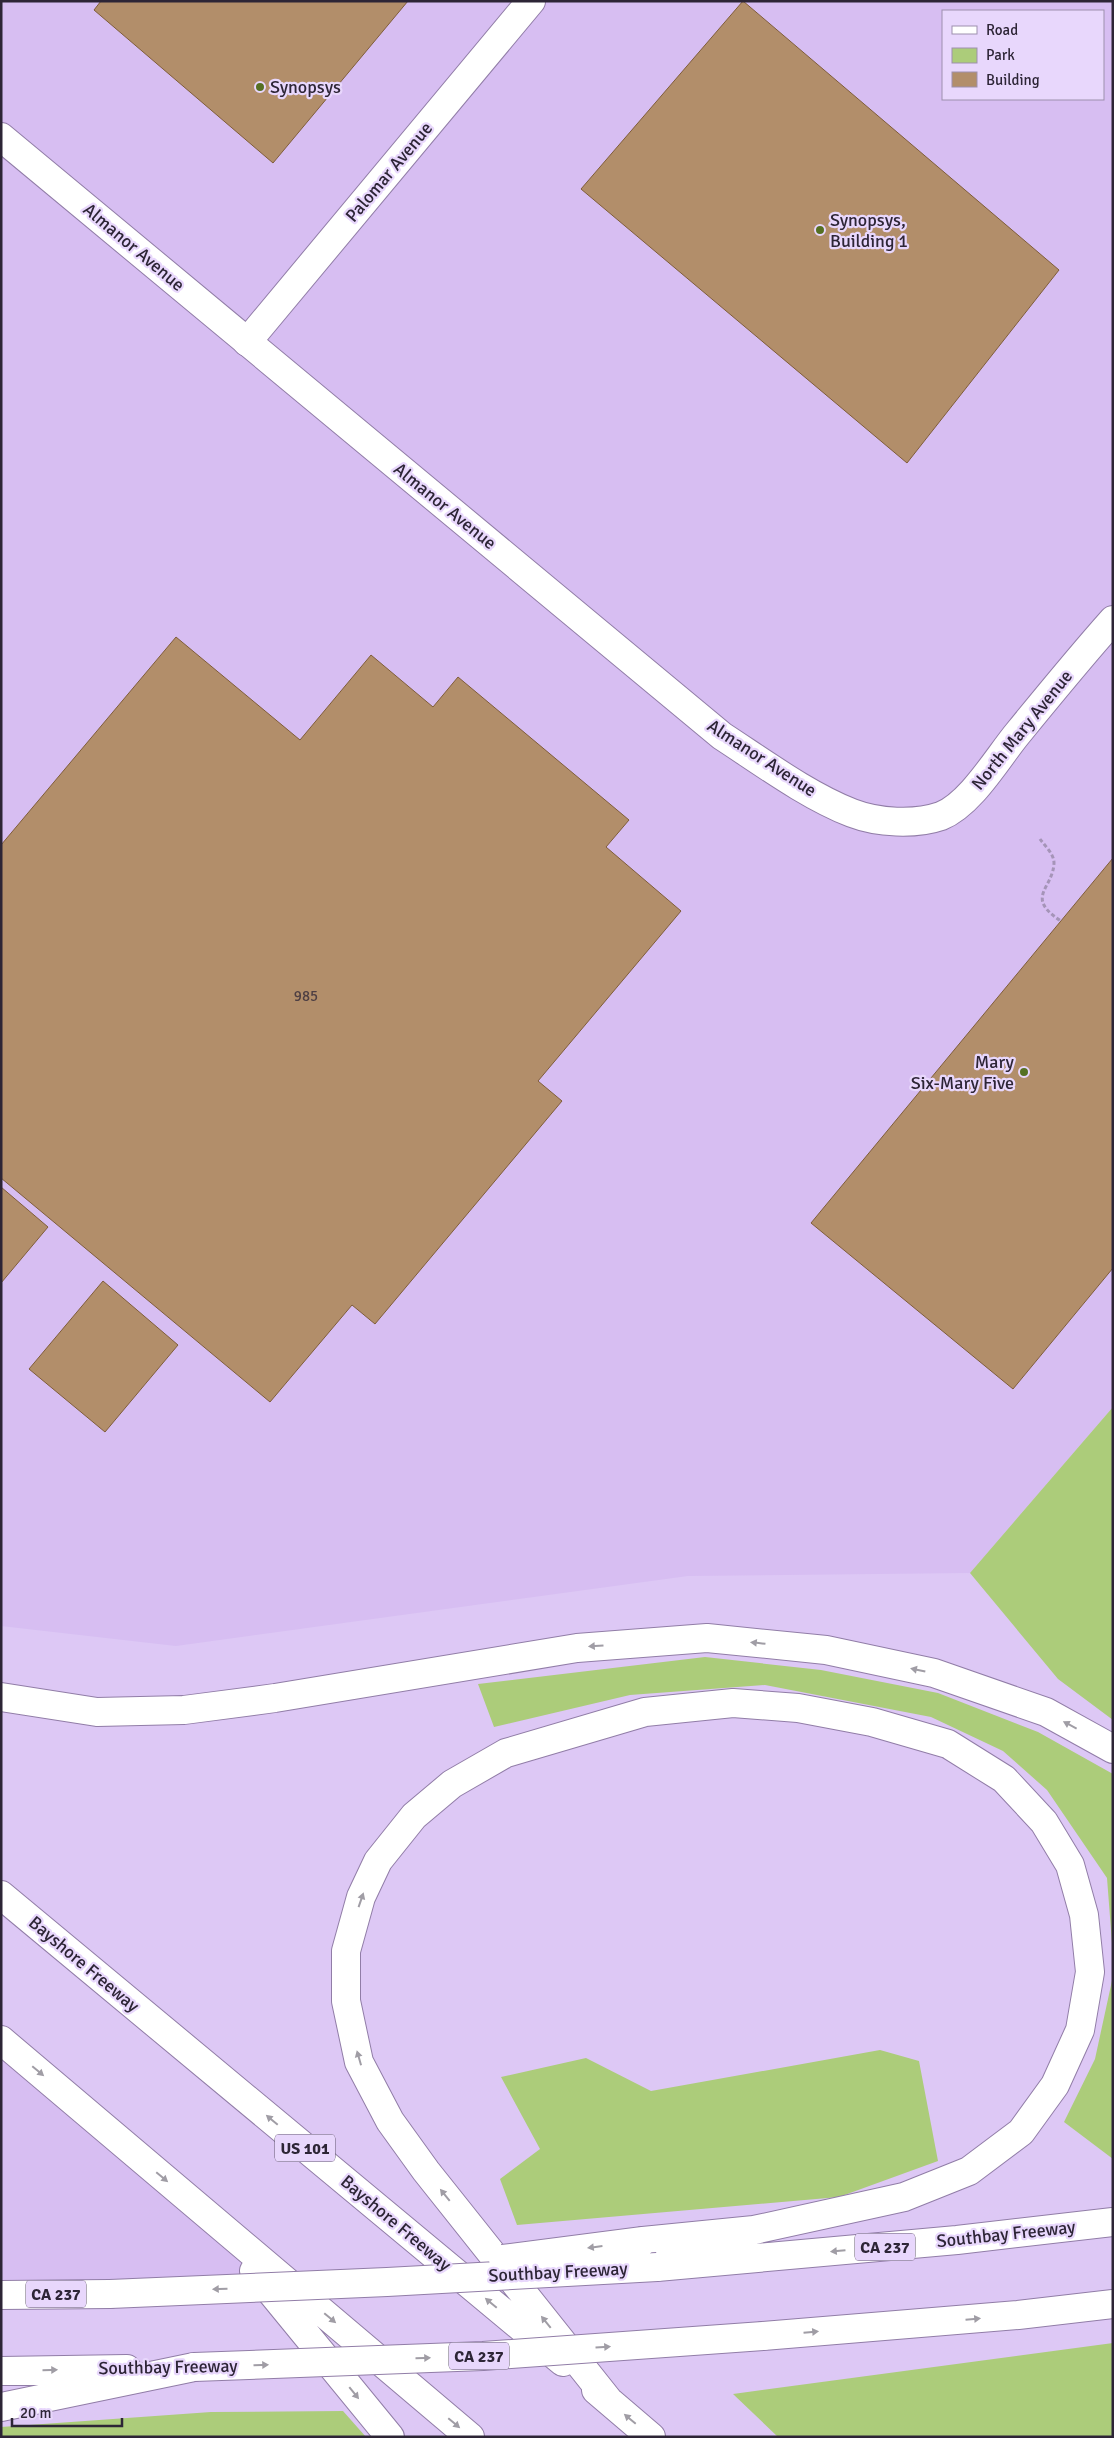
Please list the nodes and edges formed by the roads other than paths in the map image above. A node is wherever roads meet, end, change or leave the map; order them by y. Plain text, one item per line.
1 (531, 1) edge
2 (1, 137) edge
3 (247, 342) junction
4 (1113, 620) edge
5 (918, 821) joint
6 (1, 1697) edge
7 (1113, 1749) edge
8 (1, 1895) edge
9 (1, 2040) edge
10 (212, 2219) junction
11 (1113, 2222) edge
12 (269, 2288) junction
13 (1, 2295) edge
14 (1113, 2304) edge
15 (194, 2367) junction
16 (1, 2371) edge
17 (610, 2401) junction
18 (1, 2407) edge
19 (390, 2437) edge
20 (470, 2437) edge
21 (651, 2437) edge

1 - 3 main road, Palomar Avenue
2 - 3 main road, Almanor Avenue
3 - 5 main road, Almanor Avenue
4 - 5 main road, North Mary Avenue
7 -> 6 main road
17 -> 8 main road, Bayshore Freeway / US 101
9 -> 10 main road
10 -> 19 main road
10 -> 20 main road
11 -> 12 main road, Southbay Freeway / CA 237, bridge
12 -> 13 main road, Southbay Freeway / CA 237, bridge
17 -> 12 main road, bridge
15 -> 14 main road, Southbay Freeway / CA 237, bridge
16 -> 15 main road, Southbay Freeway / CA 237
15 - 18 main road
21 -> 17 main road, Bayshore Freeway / US 101

